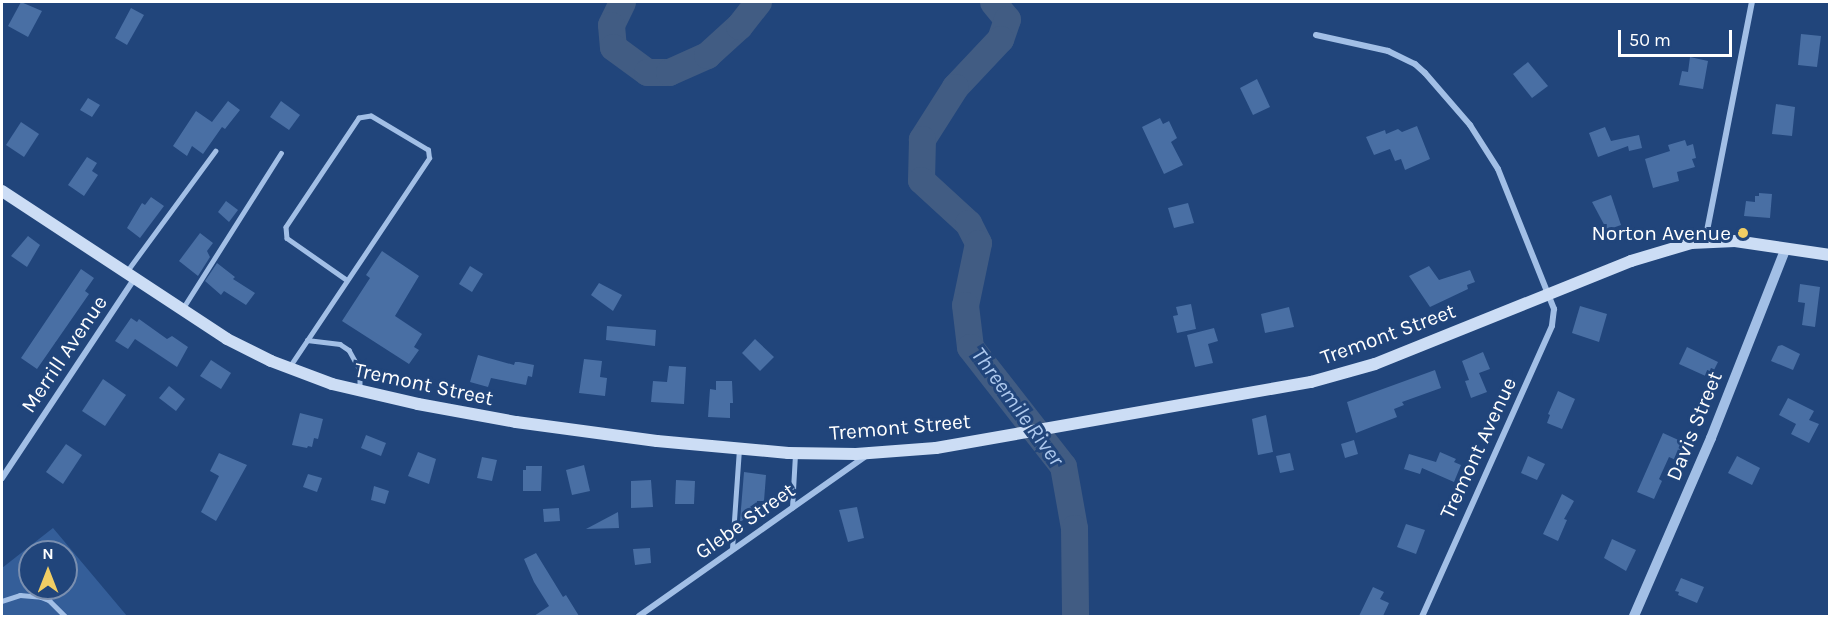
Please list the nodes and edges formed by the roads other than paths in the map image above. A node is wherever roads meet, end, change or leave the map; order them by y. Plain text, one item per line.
1 (1752, 2) edge
2 (1316, 35) dead end
3 (215, 152) dead end
4 (281, 153) dead end
5 (2, 191) edge
6 (1705, 241) junction
7 (1786, 248) junction
8 (1830, 255) edge
9 (130, 276) junction
10 (347, 280) junction
11 (1550, 292) junction
12 (181, 310) junction
13 (307, 340) junction
14 (288, 368) junction
15 (360, 392) junction
16 (740, 448) junction
17 (795, 453) junction
18 (871, 453) junction
19 (2, 478) edge
20 (792, 508) junction
21 (732, 549) junction
22 (2, 601) edge
23 (65, 616) edge
24 (639, 616) edge
25 (1422, 616) edge
26 (1634, 616) edge

1 - 6 street
2 - 11 street, Tremont Avenue
3 - 9 lane
4 - 12 lane
5 - 9 main road, Tremont Street
6 - 7 main road, Tremont Street
6 - 11 main road, Tremont Street
7 - 8 main road, Tremont Street
7 - 26 street, Davis Street
9 - 12 main road, Tremont Street
9 - 19 street, Merrill Avenue
10 - 10 lane
10 - 13 lane
11 - 18 main road, Tremont Street
11 - 25 street, Tremont Avenue
12 - 14 main road, Tremont Street
13 - 14 lane
13 - 15 lane
14 - 15 main road, Tremont Street
15 - 16 main road, Tremont Street
16 - 17 main road, Tremont Street
16 - 21 lane
17 - 18 main road, Tremont Street
17 - 20 lane
18 - 20 street, Glebe Street
20 - 21 street, Glebe Street
21 - 24 street, Glebe Street
22 - 23 lane

